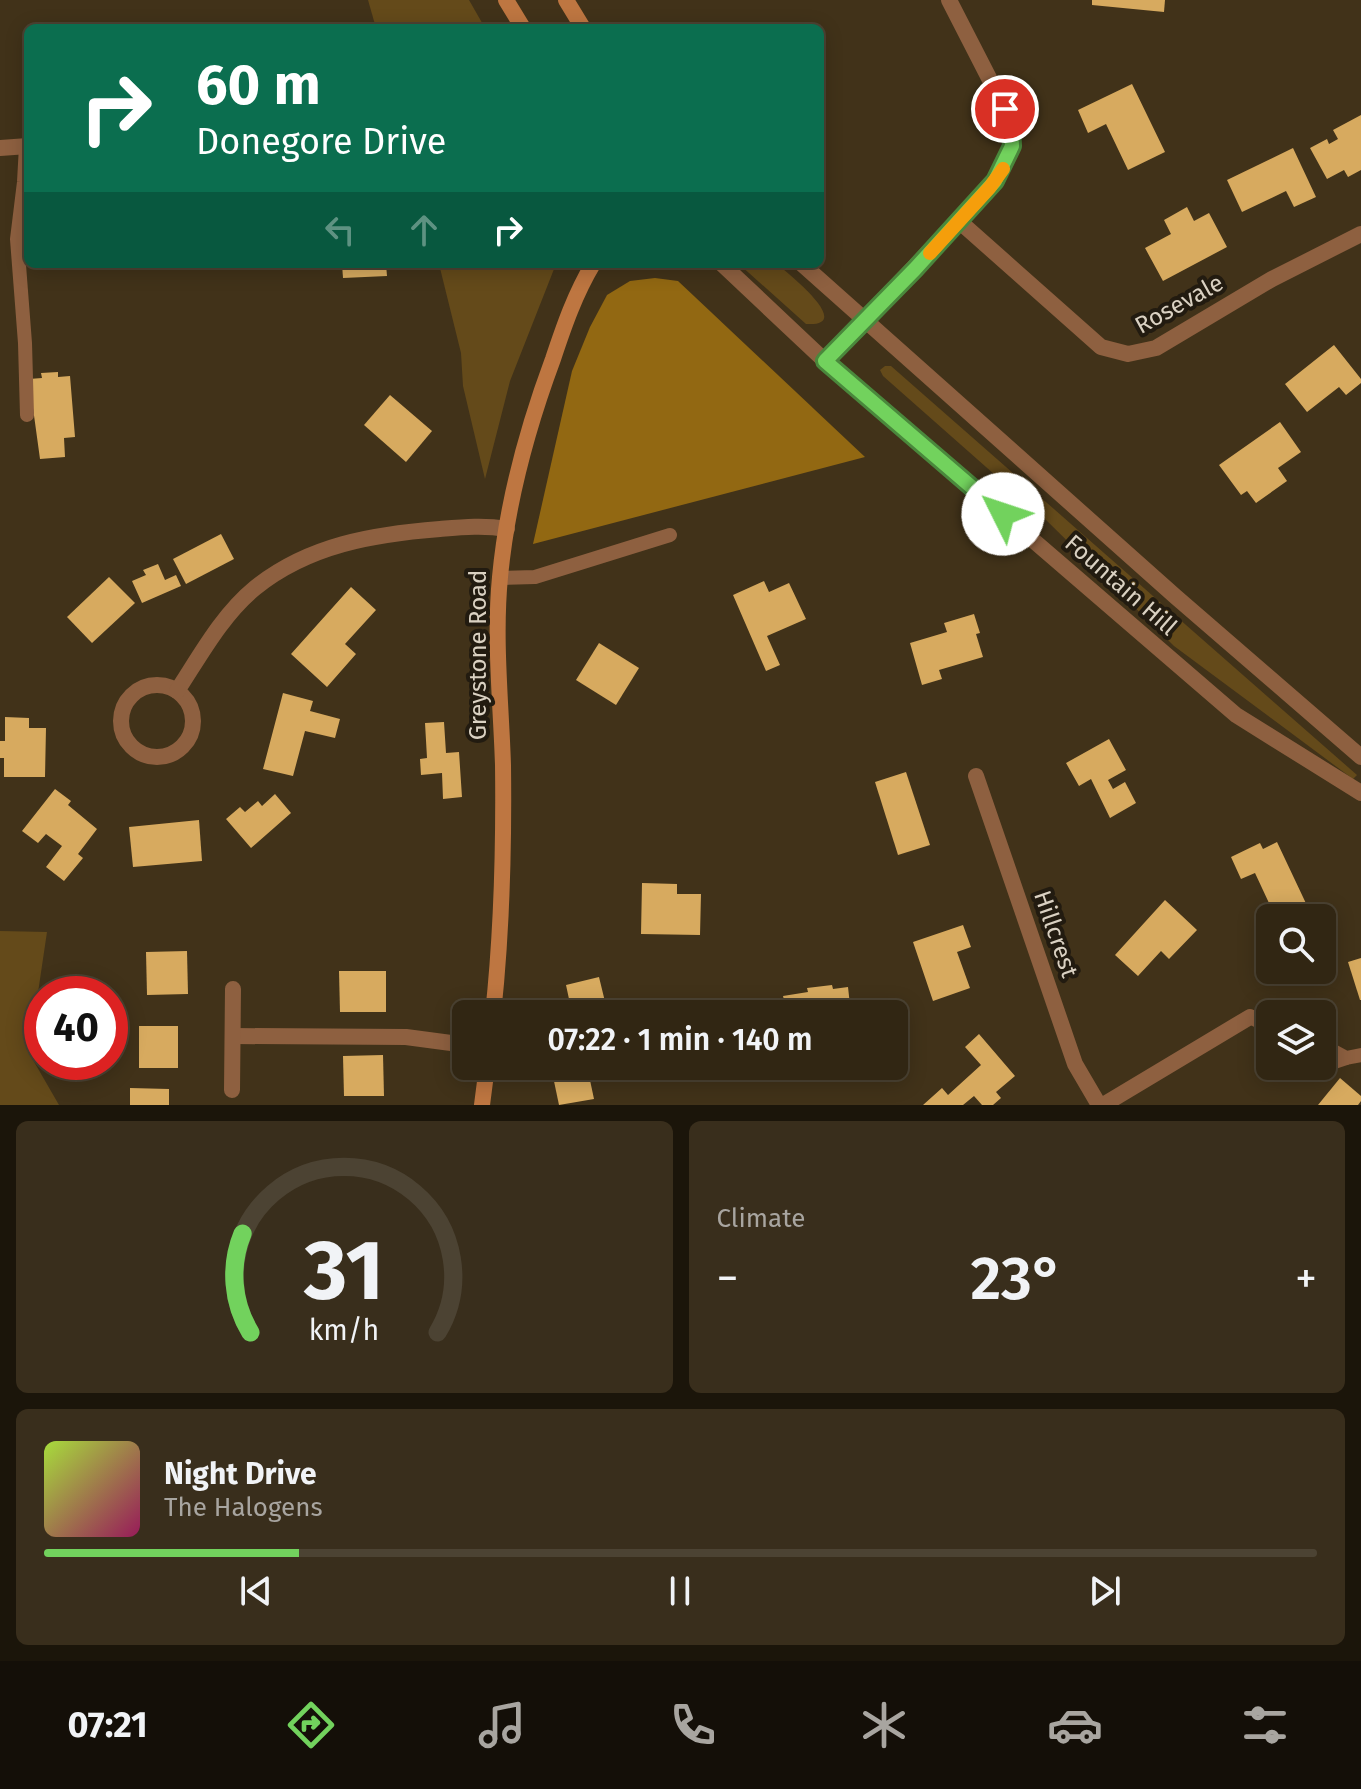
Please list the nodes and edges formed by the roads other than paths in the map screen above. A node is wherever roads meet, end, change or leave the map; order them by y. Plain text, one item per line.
1 (506, 0) edge
2 (566, 0) edge
3 (949, 0) edge
4 (521, 24) edge
5 (581, 24) edge
6 (24, 146) edge
7 (0, 148) edge
8 (24, 182) edge
9 (959, 221) junction
10 (1361, 234) edge
11 (591, 268) edge
12 (726, 268) edge
13 (806, 268) edge
14 (865, 322) junction
15 (825, 361) junction
16 (27, 415) dead end
17 (507, 529) junction
18 (670, 535) dead end
19 (500, 578) junction
20 (177, 691) junction
21 (1361, 757) edge
22 (976, 776) dead end
23 (1361, 793) edge
24 (233, 989) dead end
25 (494, 1000) edge
26 (1250, 1017) joint
27 (1256, 1021) edge
28 (233, 1036) junction
29 (452, 1043) edge
30 (485, 1080) edge
31 (232, 1090) dead end
32 (482, 1105) edge
33 (1101, 1105) edge

1 - 4 main road
2 - 5 main road
3 - 9 street
6 - 7 street
8 - 16 lane
9 - 10 street, Rosevale
9 - 14 street
11 - 17 main road, Greystone Road
12 - 15 street, Fountain Hill
13 - 14 street, Fountain Hill
14 - 15 street
14 - 21 street, Fountain Hill
15 - 23 street, Fountain Hill
17 - 19 main road, Greystone Road
17 - 20 street
18 - 19 lane
19 - 25 main road, Greystone Road
20 - 20 street
22 - 33 street, Hillcrest
24 - 28 street
26 - 27 lane
26 - 33 street, Hillcrest
28 - 29 street
28 - 31 street
30 - 32 main road

